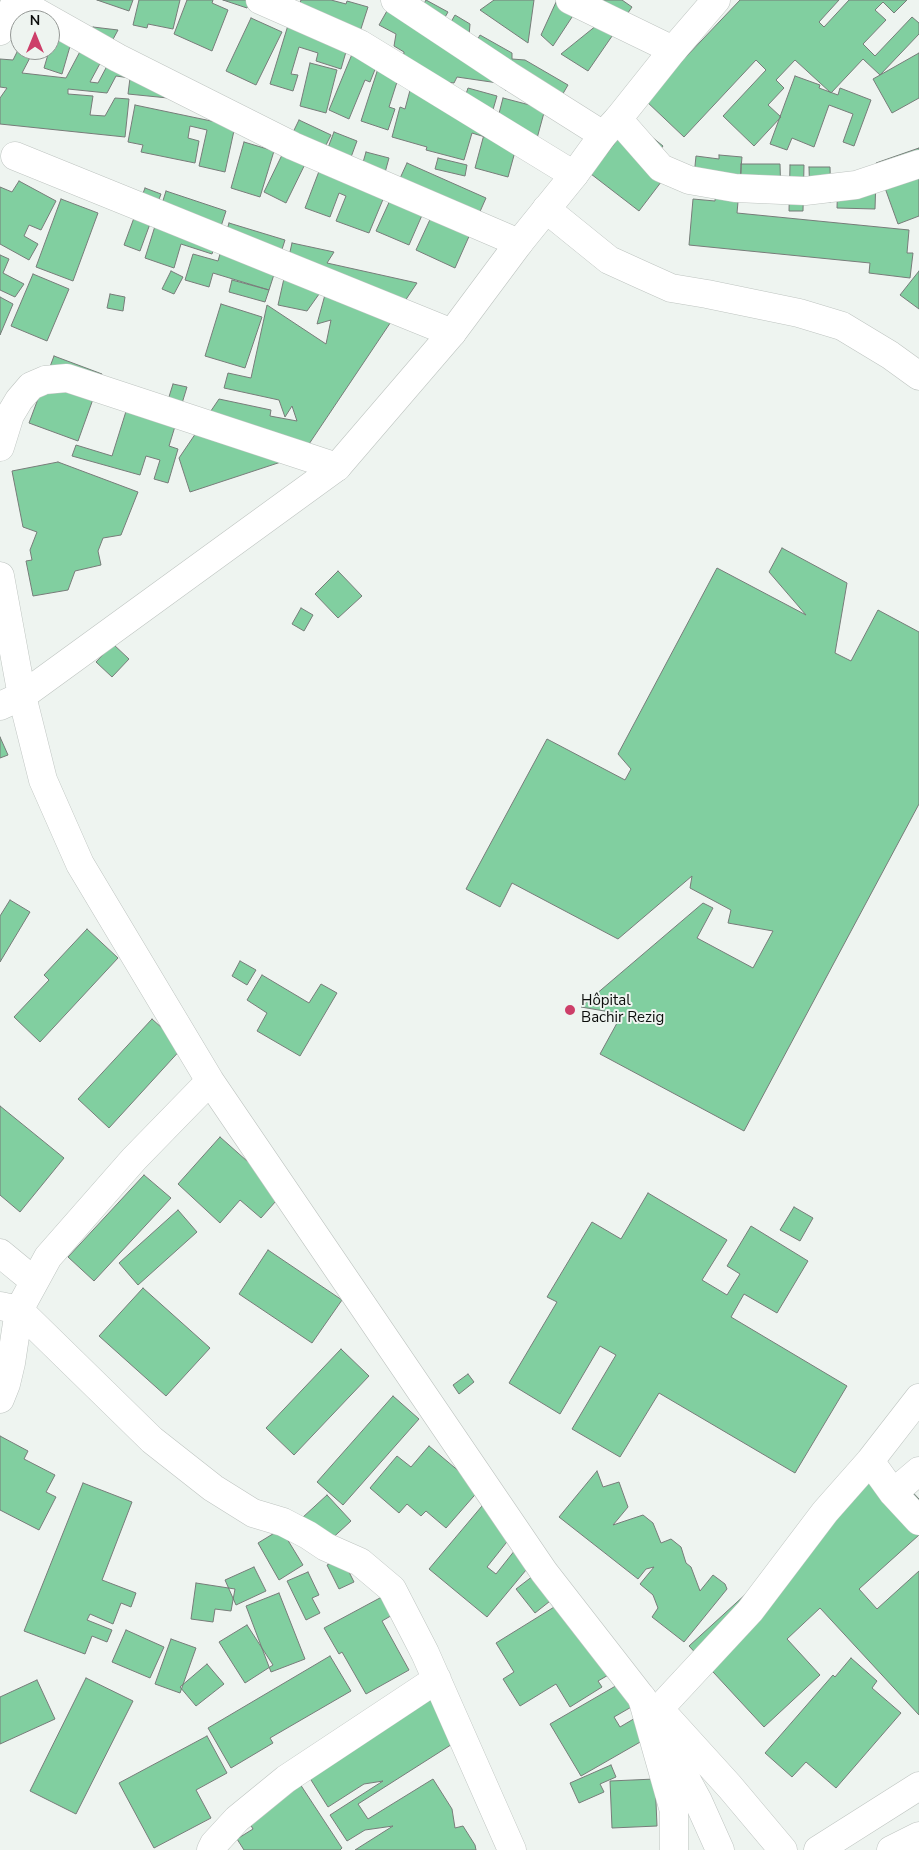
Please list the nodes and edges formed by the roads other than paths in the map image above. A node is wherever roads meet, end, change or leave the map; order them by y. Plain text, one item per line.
1 (17, 0) edge
2 (260, 0) edge
3 (395, 0) edge
4 (570, 0) edge
5 (716, 0) edge
6 (0, 31) edge
7 (673, 50) junction
8 (610, 127) junction
9 (15, 156) dead end
10 (919, 164) edge
11 (574, 175) junction
12 (546, 209) junction
13 (519, 243) junction
14 (452, 333) junction
15 (919, 376) edge
16 (0, 447) edge
17 (337, 467) junction
18 (0, 576) edge
19 (11, 701) edge
20 (210, 1081) junction
21 (0, 1254) edge
22 (34, 1281) junction
23 (10, 1308) edge
24 (919, 1398) edge
25 (0, 1399) edge
26 (870, 1461) junction
27 (919, 1471) edge
28 (893, 1493) junction
29 (919, 1521) edge
30 (437, 1679) junction
31 (651, 1703) junction
32 (919, 1786) edge
33 (919, 1836) edge
34 (211, 1850) edge
35 (512, 1850) edge
36 (674, 1850) edge
37 (720, 1850) edge
38 (783, 1850) edge
39 (818, 1850) edge
40 (891, 1850) edge

1 - 6 street
1 - 13 street
2 - 11 street
3 - 8 street
4 - 7 street
5 - 7 street
7 - 8 street
8 - 10 street
8 - 11 street
9 - 14 street
11 - 12 street
12 - 13 street
12 - 15 street
13 - 14 street
14 - 17 street
16 - 17 street
17 - 19 street
18 - 19 street
19 - 20 street
20 - 22 street
20 - 31 street
21 - 22 street
22 - 23 street
23 - 25 street
23 - 30 street
24 - 26 street
26 - 28 street
26 - 31 street
27 - 28 street
28 - 29 street
30 - 34 street
30 - 35 street
31 - 36 street
31 - 37 street
31 - 38 street
32 - 39 street
33 - 40 street

